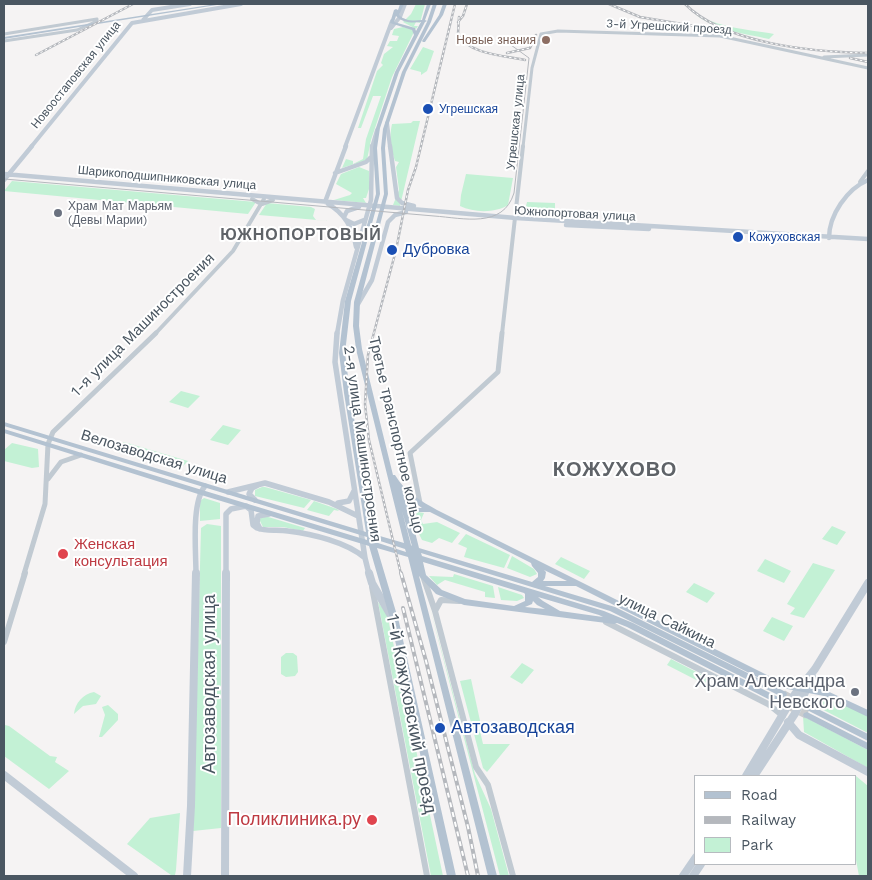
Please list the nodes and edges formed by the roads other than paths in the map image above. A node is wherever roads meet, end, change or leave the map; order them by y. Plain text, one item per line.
1 (190, 4) edge
2 (211, 4) edge
3 (221, 4) edge
4 (241, 4) edge
5 (401, 4) edge
6 (429, 4) edge
7 (435, 4) edge
8 (439, 4) edge
9 (444, 5) edge
10 (152, 14) junction
11 (143, 20) junction
12 (393, 22) junction
13 (405, 27) junction
14 (388, 31) junction
15 (546, 31) joint
16 (416, 36) junction
17 (4, 38) edge
18 (868, 54) edge
19 (828, 57) junction
20 (411, 58) junction
21 (818, 58) junction
22 (831, 60) junction
23 (868, 68) edge
24 (387, 123) junction
25 (378, 128) junction
26 (370, 158) junction
27 (353, 167) junction
28 (371, 171) junction
29 (868, 171) edge
30 (335, 173) junction
31 (5, 176) edge
32 (868, 180) edge
33 (860, 182) junction
34 (255, 197) junction
35 (273, 199) junction
36 (326, 199) junction
37 (263, 202) junction
38 (317, 204) junction
39 (330, 205) junction
40 (360, 206) junction
41 (434, 211) junction
42 (406, 212) junction
43 (480, 216) junction
44 (345, 218) junction
45 (365, 218) junction
46 (516, 220) junction
47 (829, 236) junction
48 (868, 241) edge
49 (356, 252) junction
50 (356, 311) junction
51 (343, 335) junction
52 (335, 362) junction
53 (4, 424) edge
54 (4, 431) edge
55 (49, 441) junction
56 (83, 455) junction
57 (388, 467) junction
58 (47, 482) junction
59 (262, 483) junction
60 (396, 485) junction
61 (205, 486) junction
62 (221, 491) junction
63 (354, 491) junction
64 (200, 492) junction
65 (255, 500) junction
66 (331, 502) junction
67 (420, 503) junction
68 (246, 506) junction
69 (435, 512) junction
70 (274, 514) junction
71 (296, 516) junction
72 (360, 518) junction
73 (409, 520) junction
74 (260, 529) junction
75 (363, 546) junction
76 (354, 550) junction
77 (365, 558) junction
78 (525, 558) junction
79 (423, 576) junction
80 (504, 579) junction
81 (372, 583) junction
82 (530, 583) junction
83 (868, 583) edge
84 (580, 585) junction
85 (519, 587) junction
86 (529, 593) junction
87 (464, 602) junction
88 (509, 608) junction
89 (584, 608) junction
90 (435, 612) junction
91 (560, 614) junction
92 (597, 620) junction
93 (606, 620) junction
94 (395, 622) junction
95 (627, 623) junction
96 (614, 624) junction
97 (4, 642) edge
98 (800, 691) junction
99 (868, 714) edge
100 (786, 720) junction
101 (868, 738) edge
102 (868, 747) edge
103 (868, 772) edge
104 (4, 775) edge
105 (747, 775) edge
106 (755, 775) edge
107 (694, 860) edge
108 (699, 865) edge
109 (134, 876) edge
110 (187, 876) edge
111 (225, 876) edge
112 (426, 876) edge
113 (452, 876) edge
114 (493, 876) edge
115 (513, 876) edge
116 (683, 876) edge
117 (693, 876) edge

1 - 11 main road
2 - 10 main road
3 - 10 main road
4 - 11 main road, Новоостаповская улица
5 - 8 main road
5 - 12 main road
5 - 12 main road
6 - 16 main road, Третье транспортное кольцо
7 - 20 main road, Третье транспортное кольцо
9 - 20 main road
10 - 17 main road
11 - 31 main road, Новоостаповская улица
12 - 13 main road
12 - 14 main road
13 - 14 main road
13 - 16 main road
14 - 30 main road
15 - 21 street, 3-й Угрешский проезд
15 - 46 street, Угрешская улица
16 - 25 main road, Третье транспортное кольцо
17 - 17 street
18 - 19 street
19 - 21 street
19 - 22 street
20 - 24 main road, Третье транспортное кольцо
21 - 22 street
22 - 23 street
24 - 41 main road
24 - 50 main road, Третье транспортное кольцо
25 - 26 main road, 2-я улица Машиностроения
25 - 51 main road, Третье транспортное кольцо
26 - 27 main road
26 - 28 main road, 2-я улица Машиностроения
27 - 28 main road
27 - 30 main road
28 - 45 main road, 2-я улица Машиностроения
29 - 33 street
30 - 36 main road
31 - 34 main road, Шарикоподшипниковская улица
32 - 33 main road
33 - 47 main road
34 - 35 main road, Шарикоподшипниковская улица
34 - 37 main road, Шарикоподшипниковская улица
35 - 36 main road, Шарикоподшипниковская улица
35 - 37 main road, Шарикоподшипниковская улица
35 - 38 main road, Шарикоподшипниковская улица
36 - 38 main road
36 - 39 main road
36 - 40 main road, Южнопортовая улица
37 - 55 street, 1-я улица Машиностроения
38 - 39 main road, Южнопортовая улица
39 - 40 main road, Южнопортовая улица
39 - 44 main road
40 - 41 main road, Южнопортовая улица
40 - 42 main road, Южнопортовая улица
40 - 44 main road
41 - 42 main road, Южнопортовая улица
41 - 43 main road, Южнопортовая улица
41 - 43 main road, Южнопортовая улица
42 - 50 main road
43 - 46 main road, Южнопортовая улица
44 - 45 main road
44 - 49 main road
45 - 49 main road, 2-я улица Машиностроения
46 - 47 main road, Южнопортовая улица
46 - 67 street, Угрешская улица
47 - 48 main road, Южнопортовая улица
47 - 48 main road, Южнопортовая улица
49 - 52 main road, 2-я улица Машиностроения
50 - 57 main road, Третье транспортное кольцо
51 - 52 main road
51 - 94 main road, Третье транспортное кольцо
52 - 63 main road, 2-я улица Машиностроения
53 - 55 main road, Велозаводская улица
54 - 55 main road, Велозаводская улица
55 - 56 main road, Велозаводская улица
55 - 58 street
55 - 61 main road, Велозаводская улица
56 - 58 street
56 - 64 main road, Велозаводская улица
57 - 60 main road
57 - 114 main road, Третье транспортное кольцо
58 - 97 street
59 - 62 main road
59 - 65 main road
59 - 66 main road
60 - 67 main road, улица Сайкина
60 - 73 main road
61 - 62 main road, Велозаводская улица
61 - 64 main road
62 - 65 main road, Велозаводская улица
63 - 66 main road
63 - 72 main road, 2-я улица Машиностроения
64 - 68 main road, Велозаводская улица
64 - 110 main road, Автозаводская улица
65 - 71 main road, Велозаводская улица
66 - 72 main road
67 - 69 main road, улица Сайкина
68 - 70 main road, Велозаводская улица
68 - 74 main road
68 - 111 main road, Автозаводская улица
69 - 73 main road
69 - 78 main road, улица Сайкина
70 - 71 main road, Велозаводская улица
70 - 74 main road
71 - 80 main road
72 - 75 main road, 2-я улица Машиностроения
73 - 79 main road
74 - 76 main road
75 - 76 main road
75 - 77 main road, 2-я улица Машиностроения
76 - 77 main road
77 - 81 main road, 1-й Кожуховский проезд
78 - 82 main road
78 - 84 main road, улица Сайкина
79 - 87 main road
79 - 90 street
80 - 82 main road, улица Сайкина
80 - 85 main road, улица Сайкина
81 - 94 main road
81 - 112 street, 1-й Кожуховский проезд
82 - 84 main road
82 - 95 main road, улица Сайкина
83 - 98 main road
84 - 98 main road, улица Сайкина
85 - 86 main road
85 - 89 main road, улица Сайкина
86 - 88 main road
86 - 91 main road
87 - 88 main road
87 - 90 street
88 - 91 main road
89 - 93 street
89 - 95 main road, улица Сайкина
90 - 115 street
91 - 92 main road
92 - 93 main road
92 - 96 street
93 - 95 main road
93 - 96 street
94 - 113 main road, Третье транспортное кольцо
96 - 100 street
98 - 99 main road, улица Сайкина
98 - 100 main road
98 - 100 main road
100 - 103 main road
100 - 105 main road
100 - 106 main road
101 - 102 main road
104 - 109 main road
107 - 116 main road
108 - 117 main road

